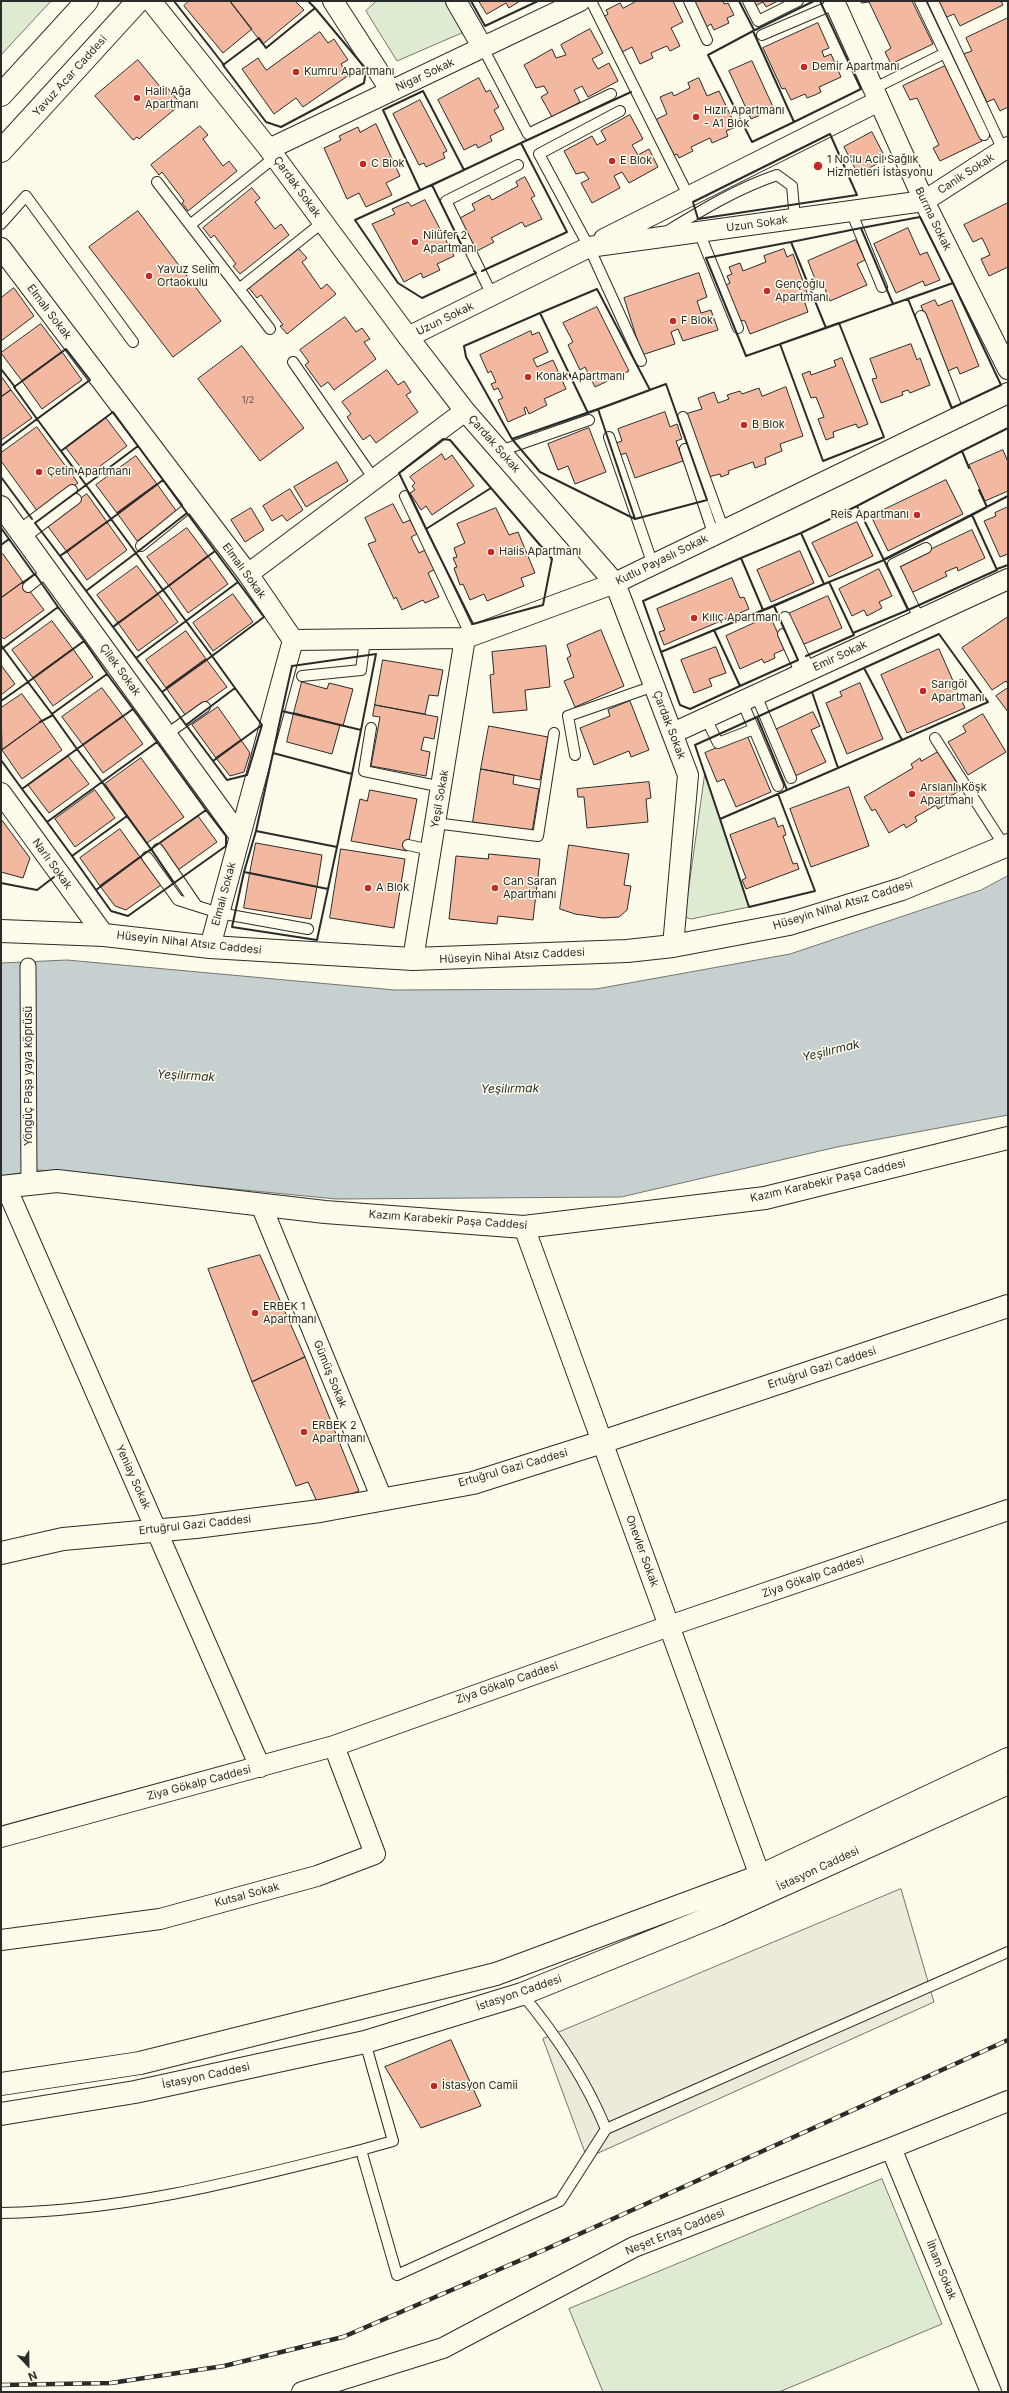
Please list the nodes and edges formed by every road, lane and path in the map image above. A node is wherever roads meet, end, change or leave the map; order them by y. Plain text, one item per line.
1 (87, 1) edge
2 (138, 1) edge
3 (151, 1) edge
4 (456, 1) edge
5 (580, 1) edge
6 (591, 1) edge
7 (689, 1) edge
8 (748, 1) edge
9 (798, 1) edge
10 (920, 1) edge
11 (933, 1) edge
12 (834, 2) edge
13 (339, 3) edge
14 (762, 35) dead end
15 (707, 40) dead end
16 (483, 48) junction
17 (945, 52) junction
18 (391, 91) junction
19 (611, 94) dead end
20 (876, 95) junction
21 (1, 96) edge
22 (620, 111) dead end
23 (984, 135) dead end
24 (1005, 148) edge
25 (1, 151) edge
26 (272, 153) junction
27 (518, 165) dead end
28 (157, 182) dead end
29 (689, 197) junction
30 (924, 201) junction
31 (851, 211) junction
32 (795, 219) junction
33 (323, 222) junction
34 (1, 224) edge
35 (190, 225) junction
36 (699, 232) junction
37 (658, 237) junction
38 (589, 247) junction
39 (1, 248) edge
40 (882, 287) dead end
41 (239, 289) junction
42 (492, 295) junction
43 (921, 316) dead end
44 (738, 328) dead end
45 (270, 330) dead end
46 (408, 337) junction
47 (133, 342) dead end
48 (641, 361) dead end
49 (293, 362) dead end
50 (1008, 369) edge
51 (1008, 393) edge
52 (465, 411) junction
53 (960, 416) junction
54 (683, 417) dead end
55 (589, 420) dead end
56 (609, 437) dead end
57 (685, 449) dead end
58 (500, 451) junction
59 (374, 479) junction
60 (74, 494) dead end
61 (405, 496) dead end
62 (194, 504) junction
63 (1, 506) edge
64 (719, 533) junction
65 (21, 534) junction
66 (141, 546) dead end
67 (926, 548) dead end
68 (653, 565) junction
69 (48, 571) junction
70 (248, 574) junction
71 (1008, 579) edge
72 (615, 583) junction
73 (28, 587) dead end
74 (785, 617) dead end
75 (920, 620) junction
76 (783, 634) dead end
77 (468, 637) junction
78 (293, 640) junction
79 (365, 640) junction
80 (806, 672) junction
81 (302, 676) dead end
82 (654, 686) junction
83 (749, 698) junction
84 (205, 706) dead end
85 (706, 718) junction
86 (371, 728) dead end
87 (754, 729) junction
88 (554, 733) dead end
89 (673, 733) junction
90 (167, 734) junction
91 (935, 738) dead end
92 (575, 755) dead end
93 (791, 778) dead end
94 (778, 786) dead end
95 (442, 788) junction
96 (1, 793) edge
97 (436, 823) junction
98 (239, 834) junction
99 (408, 845) dead end
100 (1006, 846) edge
101 (158, 849) dead end
102 (431, 850) junction
103 (147, 858) dead end
104 (197, 906) junction
105 (219, 913) junction
106 (308, 928) dead end
107 (1, 931) edge
108 (104, 935) junction
109 (673, 946) junction
110 (210, 947) junction
111 (413, 960) junction
112 (28, 966) dead end
113 (1008, 1138) edge
114 (29, 1186) junction
115 (4, 1187) edge
116 (260, 1205) junction
117 (524, 1227) junction
118 (1008, 1306) edge
119 (602, 1442) junction
120 (382, 1499) junction
121 (1008, 1510) edge
122 (155, 1529) junction
123 (1, 1553) edge
124 (669, 1626) junction
125 (334, 1746) junction
126 (260, 1767) junction
127 (1003, 1777) edge
128 (3, 1832) edge
129 (760, 1876) junction
130 (1, 1940) edge
131 (1008, 1952) edge
132 (522, 1994) junction
133 (366, 2042) junction
134 (1, 2084) edge
135 (1008, 2101) edge
136 (1, 2114) edge
137 (606, 2128) junction
138 (891, 2148) junction
139 (361, 2150) junction
140 (1, 2213) edge
141 (302, 2392) edge
142 (991, 2392) edge

1 - 21 street
2 - 25 street, Yavuz Acar Caddesi
3 - 26 street, Çardak Sokak
4 - 16 street
5 - 16 street, Nigar Sokak
6 - 29 lane
7 - 15 lane
8 - 9 lane
10 - 17 lane
11 - 24 lane
12 - 14 lane
12 - 20 street, Burma Sokak
13 - 18 street
16 - 18 street, Nigar Sokak
16 - 19 lane
17 - 20 lane
17 - 23 lane
18 - 26 street, Nigar Sokak
20 - 29 street, Uzun Sokak
20 - 30 street, Burma Sokak
22 - 38 lane
24 - 30 street, Canik Sokak
26 - 33 street, Çardak Sokak
26 - 35 lane
27 - 42 lane
28 - 35 lane
29 - 38 street, Uzun Sokak
30 - 31 street, Uzun Sokak
30 - 50 street, Burma Sokak
31 - 32 street, Uzun Sokak
31 - 40 lane
32 - 36 street, Uzun Sokak
32 - 37 lane
33 - 41 lane
33 - 46 street, Çardak Sokak
34 - 47 lane
35 - 41 lane
36 - 37 street, Uzun Sokak
36 - 44 lane
37 - 38 street, Uzun Sokak
38 - 42 street, Uzun Sokak
38 - 48 lane
39 - 62 street, Elmalı Sokak
41 - 45 lane
42 - 46 street, Uzun Sokak
43 - 53 lane
46 - 52 street, Çardak Sokak
49 - 59 lane
51 - 53 street, Kutlu Payaslı Sokak
52 - 58 street, Çardak Sokak
52 - 59 street
53 - 64 street, Kutlu Payaslı Sokak
54 - 64 lane
55 - 58 lane
56 - 68 lane
57 - 64 lane
58 - 72 street, Çardak Sokak
59 - 70 street
60 - 65 lane
61 - 77 lane
62 - 66 lane
62 - 70 street, Elmalı Sokak
63 - 65 street, Çilek Sokak
64 - 68 street, Kutlu Payaslı Sokak
65 - 69 street, Çilek Sokak
67 - 75 lane
68 - 72 street, Kutlu Payaslı Sokak
69 - 73 lane
69 - 90 street, Çilek Sokak
70 - 78 street, Elmalı Sokak
71 - 75 street, Emir Sokak
72 - 77 street, Kutlu Payaslı Sokak
72 - 82 street, Çardak Sokak
74 - 80 lane
75 - 80 street, Emir Sokak
76 - 80 lane
77 - 79 street, Kutlu Payaslı Sokak
77 - 95 street, Yeşil Sokak
78 - 79 street, Kutlu Payaslı Sokak
78 - 98 street, Elmalı Sokak
79 - 81 lane
80 - 83 street, Emir Sokak
82 - 89 street, Çardak Sokak
82 - 92 lane
83 - 85 street, Emir Sokak
83 - 87 lane
83 - 93 lane
84 - 90 lane
85 - 87 lane
85 - 89 street, Emir Sokak
86 - 95 lane
87 - 94 lane
88 - 97 lane
89 - 109 street, Çardak Sokak
90 - 98 street, Çilek Sokak
91 - 100 lane
95 - 97 street, Yeşil Sokak
96 - 108 street, Narlı Sokak
97 - 102 street, Yeşil Sokak
98 - 105 street, Elmalı Sokak
99 - 102 lane
100 - 109 street, Hüseyin Nihal Atsız Caddesi
101 - 104 lane
102 - 111 street, Yeşil Sokak
103 - 104 lane
104 - 105 lane
105 - 106 lane
105 - 110 street, Elmalı Sokak
107 - 108 street, Hüseyin Nihal Atsız Caddesi
108 - 110 street, Hüseyin Nihal Atsız Caddesi
109 - 111 street, Hüseyin Nihal Atsız Caddesi
110 - 111 street, Hüseyin Nihal Atsız Caddesi
112 - 114 street, Yöngüç Paşa yaya köprüsü
113 - 117 street, Kazım Karabekir Paşa Caddesi
114 - 115 street, Kazım Karabekir Paşa Caddesi
114 - 116 street, Kazım Karabekir Paşa Caddesi
115 - 122 street, Yeniay Sokak
116 - 117 street, Kazım Karabekir Paşa Caddesi
116 - 120 street, Gümüş Sokak
117 - 119 street, Onevler Sokak
118 - 119 street, Ertuğrul Gazi Caddesi
119 - 120 street, Ertuğrul Gazi Caddesi
119 - 124 street, Onevler Sokak
120 - 122 street, Ertuğrul Gazi Caddesi
121 - 124 street, Ziya Gökalp Caddesi
122 - 123 street, Ertuğrul Gazi Caddesi
122 - 126 street, Yeniay Sokak
124 - 125 street, Ziya Gökalp Caddesi
124 - 129 street, Onevler Sokak
125 - 126 street, Ziya Gökalp Caddesi
125 - 130 street, Kutsal Sokak
126 - 128 street, Ziya Gökalp Caddesi
127 - 129 street, İstasyon Caddesi
127 - 132 street, İstasyon Caddesi
129 - 134 street, İstasyon Caddesi
131 - 137 lane
132 - 133 street, İstasyon Caddesi
132 - 137 lane
133 - 136 street, İstasyon Caddesi
133 - 139 lane
135 - 138 street, Neşet Ertaş Caddesi
137 - 139 lane
138 - 141 street, Neşet Ertaş Caddesi
138 - 142 street, İlham Sokak
139 - 140 lane

